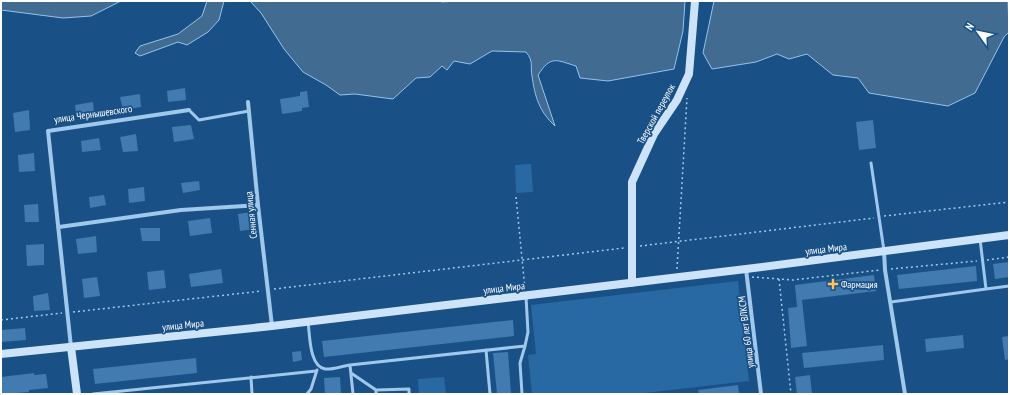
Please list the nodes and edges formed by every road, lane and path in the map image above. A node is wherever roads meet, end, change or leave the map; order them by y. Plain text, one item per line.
1 (695, 1) edge
2 (687, 98) dead end
3 (248, 102) dead end
4 (189, 110) joint
5 (249, 111) junction
6 (871, 163) dead end
7 (516, 197) dead end
8 (1009, 202) edge
9 (258, 205) junction
10 (879, 217) junction
11 (59, 227) junction
12 (1009, 235) edge
13 (980, 239) junction
14 (678, 241) junction
15 (632, 247) junction
16 (884, 251) junction
17 (1009, 258) edge
18 (522, 260) junction
19 (983, 260) junction
20 (885, 270) junction
21 (747, 273) junction
22 (676, 277) junction
23 (779, 279) junction
24 (632, 283) junction
25 (1009, 286) edge
26 (986, 289) junction
27 (267, 290) junction
28 (526, 295) junction
29 (891, 302) junction
30 (68, 313) junction
31 (1, 320) edge
32 (308, 322) junction
33 (272, 326) junction
34 (526, 346) junction
35 (71, 347) junction
36 (486, 350) junction
37 (1, 354) edge
38 (350, 365) junction
39 (318, 366) junction
40 (316, 371) junction
41 (350, 373) junction
42 (250, 377) junction
43 (376, 392) edge
44 (77, 394) edge
45 (93, 394) edge
46 (252, 394) edge
47 (307, 394) edge
48 (353, 394) edge
49 (409, 394) edge
50 (490, 394) edge
51 (522, 394) edge
52 (761, 394) edge
53 (791, 394) edge
54 (905, 394) edge

1 - 15 street, Тверской переулок
2 - 14 path
3 - 5 street, Сенная улица
4 - 5 lane
4 - 11 street, улица Чернышевского
5 - 9 street, Сенная улица
6 - 10 lane
7 - 18 path
8 - 10 path
9 - 11 street
9 - 27 street, Сенная улица
10 - 14 path
10 - 16 lane
11 - 30 street, улица Чернышевского
12 - 13 street, улица Мира
13 - 16 street, улица Мира
13 - 19 lane
14 - 15 path
14 - 22 path
15 - 18 path
15 - 24 street, Тверской переулок
16 - 20 street
16 - 21 street, улица Мира
17 - 19 path
18 - 27 path
18 - 28 path
19 - 20 path
19 - 26 lane
20 - 23 path
20 - 29 street
21 - 22 street, улица Мира
21 - 23 path
21 - 52 street, улица 60 лет ВЛКСМ
22 - 24 street, улица Мира
23 - 53 path
24 - 28 street, улица Мира
25 - 26 lane
26 - 29 lane
27 - 30 path
27 - 33 street, Сенная улица
28 - 32 street, улица Мира
28 - 34 lane
29 - 54 street
30 - 31 path
30 - 35 street, улица Чернышевского
32 - 33 street, улица Мира
32 - 39 lane
33 - 35 street, улица Мира
34 - 36 lane
34 - 51 lane
35 - 37 street, улица Мира
35 - 44 street, улица Чернышевского
36 - 38 lane
36 - 50 lane
38 - 39 lane
38 - 41 lane
39 - 40 lane
40 - 42 lane
40 - 47 lane
41 - 43 lane
41 - 48 lane
42 - 45 lane
42 - 46 lane
43 - 49 lane

